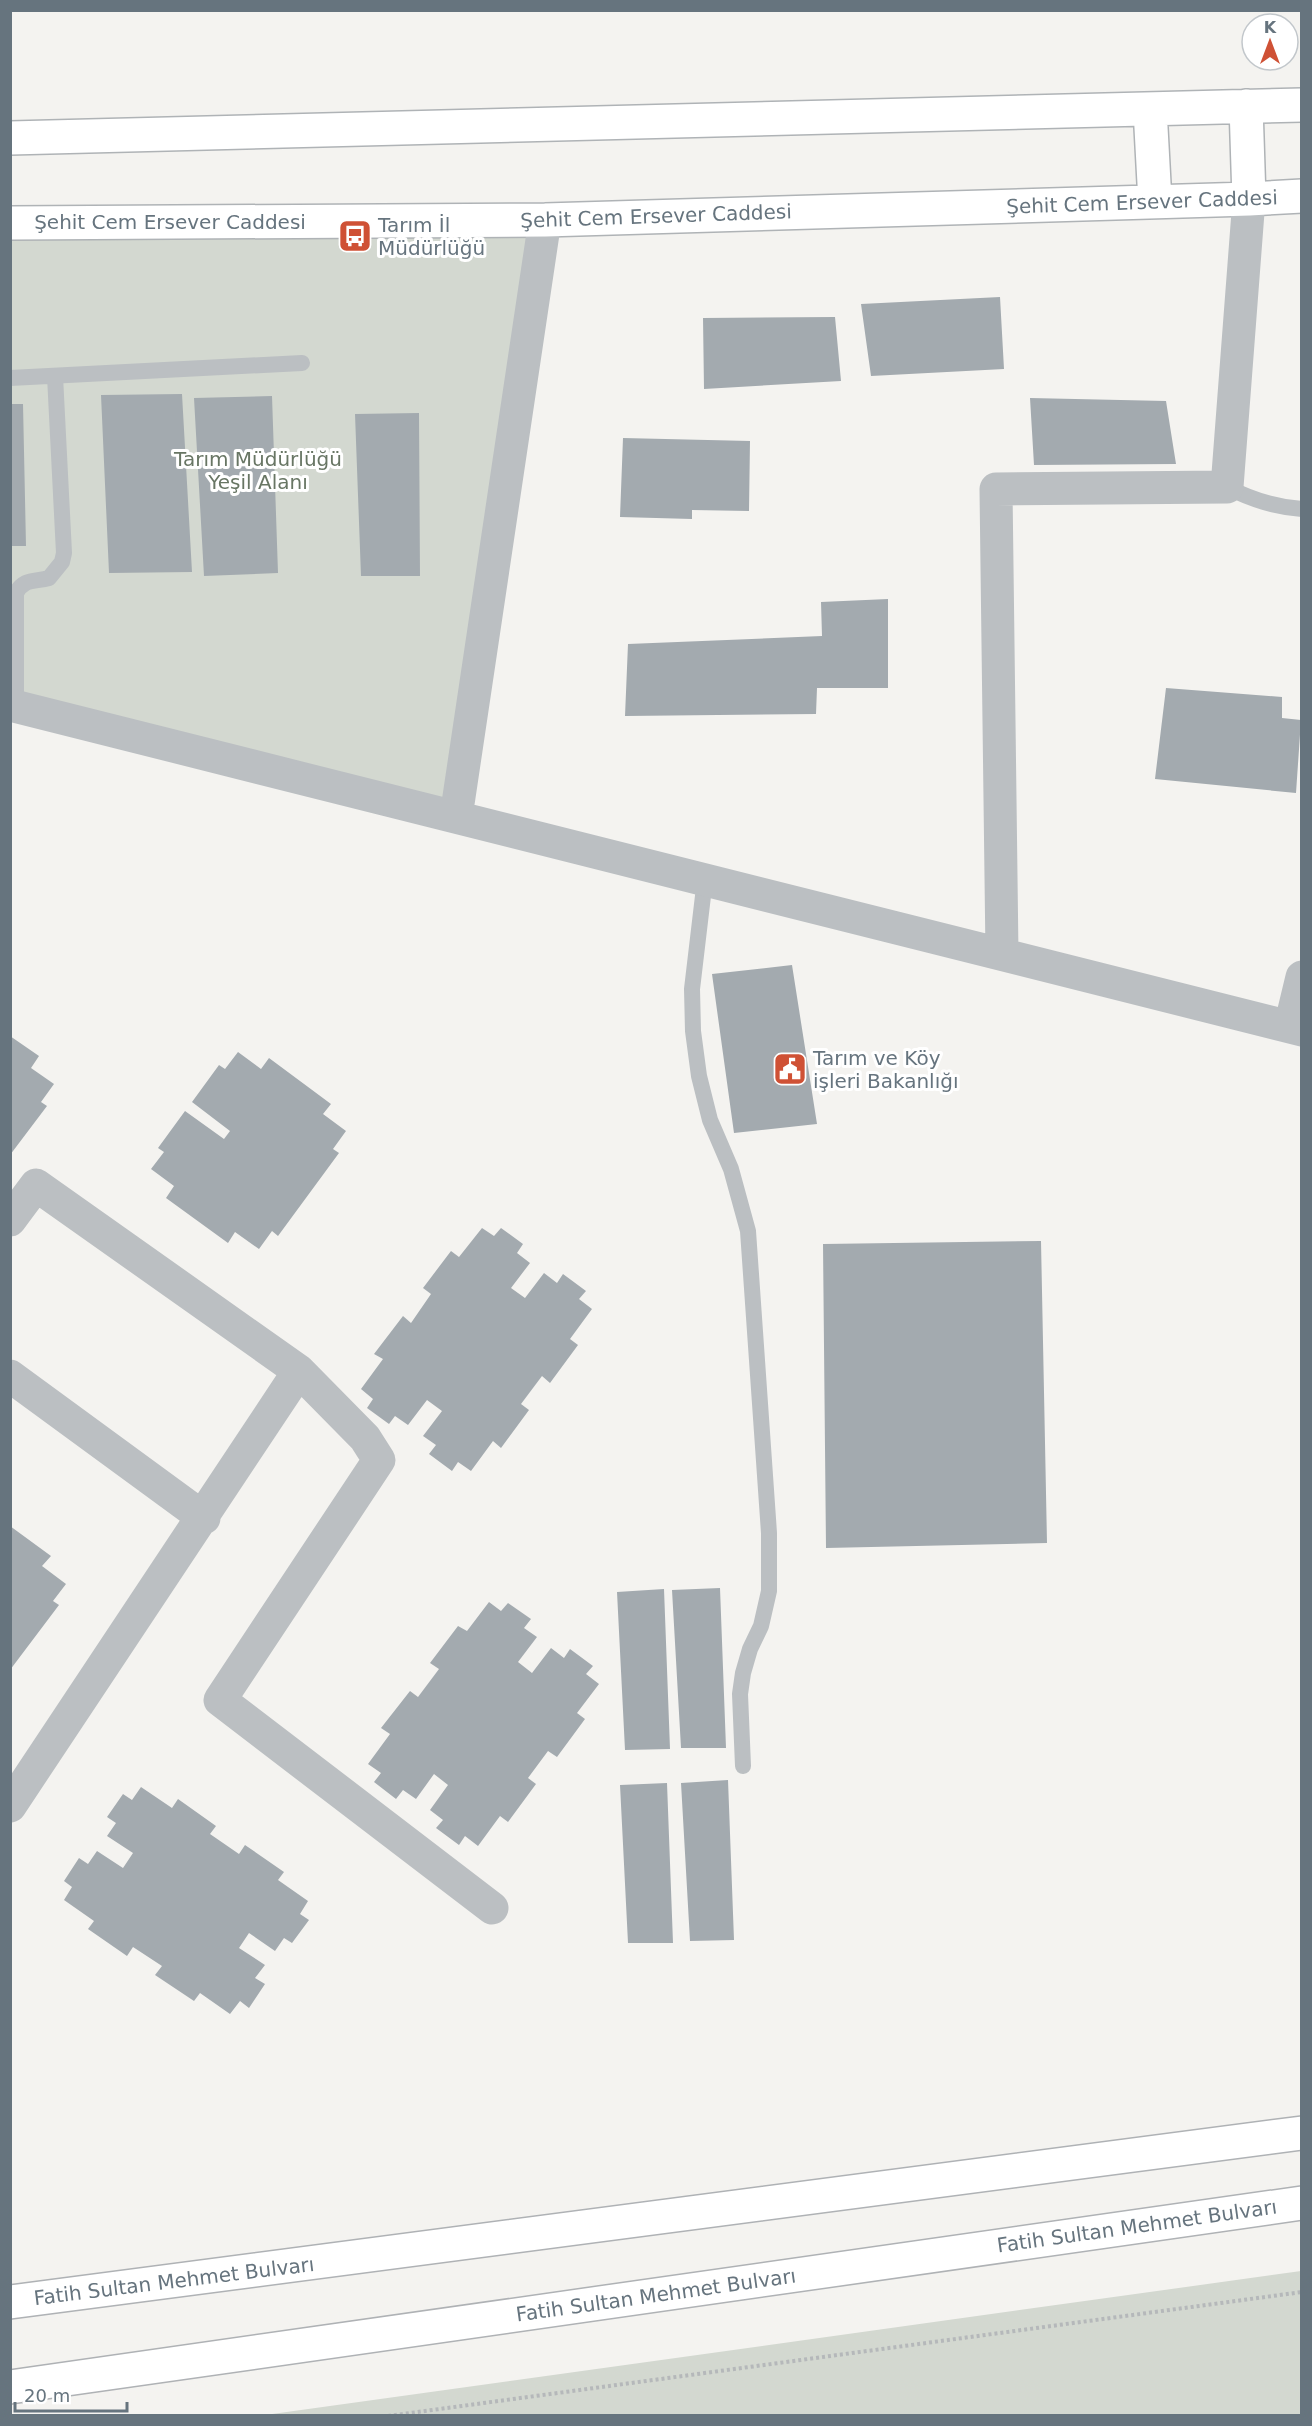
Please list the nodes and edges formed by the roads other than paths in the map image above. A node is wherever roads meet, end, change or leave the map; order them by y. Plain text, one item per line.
1 (1302, 105) edge
2 (1246, 106) junction
3 (1150, 109) junction
4 (10, 138) edge
5 (1302, 196) edge
6 (1249, 200) junction
7 (1155, 202) junction
8 (545, 220) junction
9 (10, 223) edge
10 (302, 363) dead end
11 (55, 376) junction
12 (10, 378) edge
13 (1227, 487) junction
14 (1302, 509) edge
15 (13, 706) edge
16 (456, 817) junction
17 (705, 879) junction
18 (1002, 954) junction
19 (1302, 977) edge
20 (1296, 1028) edge
21 (10, 1220) edge
22 (299, 1371) junction
23 (10, 1376) edge
24 (204, 1518) junction
25 (743, 1766) dead end
26 (10, 1806) edge
27 (492, 1908) dead end
28 (1302, 2133) edge
29 (1302, 2203) edge
30 (10, 2302) edge
31 (10, 2387) edge

1 - 2 main road
2 - 3 main road
2 - 6 main road
3 - 4 main road
3 - 7 main road
5 - 6 main road, Şehit Cem Ersever Caddesi
6 - 7 main road, Şehit Cem Ersever Caddesi
6 - 13 street
7 - 8 main road, Şehit Cem Ersever Caddesi
8 - 9 main road, Şehit Cem Ersever Caddesi
8 - 16 street
10 - 11 lane
11 - 12 lane
11 - 15 lane
13 - 14 lane
13 - 18 street
15 - 16 street
16 - 17 street
17 - 18 street
17 - 25 lane
18 - 20 street
19 - 20 street
21 - 22 street
22 - 24 street
22 - 27 street
23 - 24 street
24 - 26 street
28 - 30 main road, Fatih Sultan Mehmet Bulvarı
29 - 31 main road, Fatih Sultan Mehmet Bulvarı

